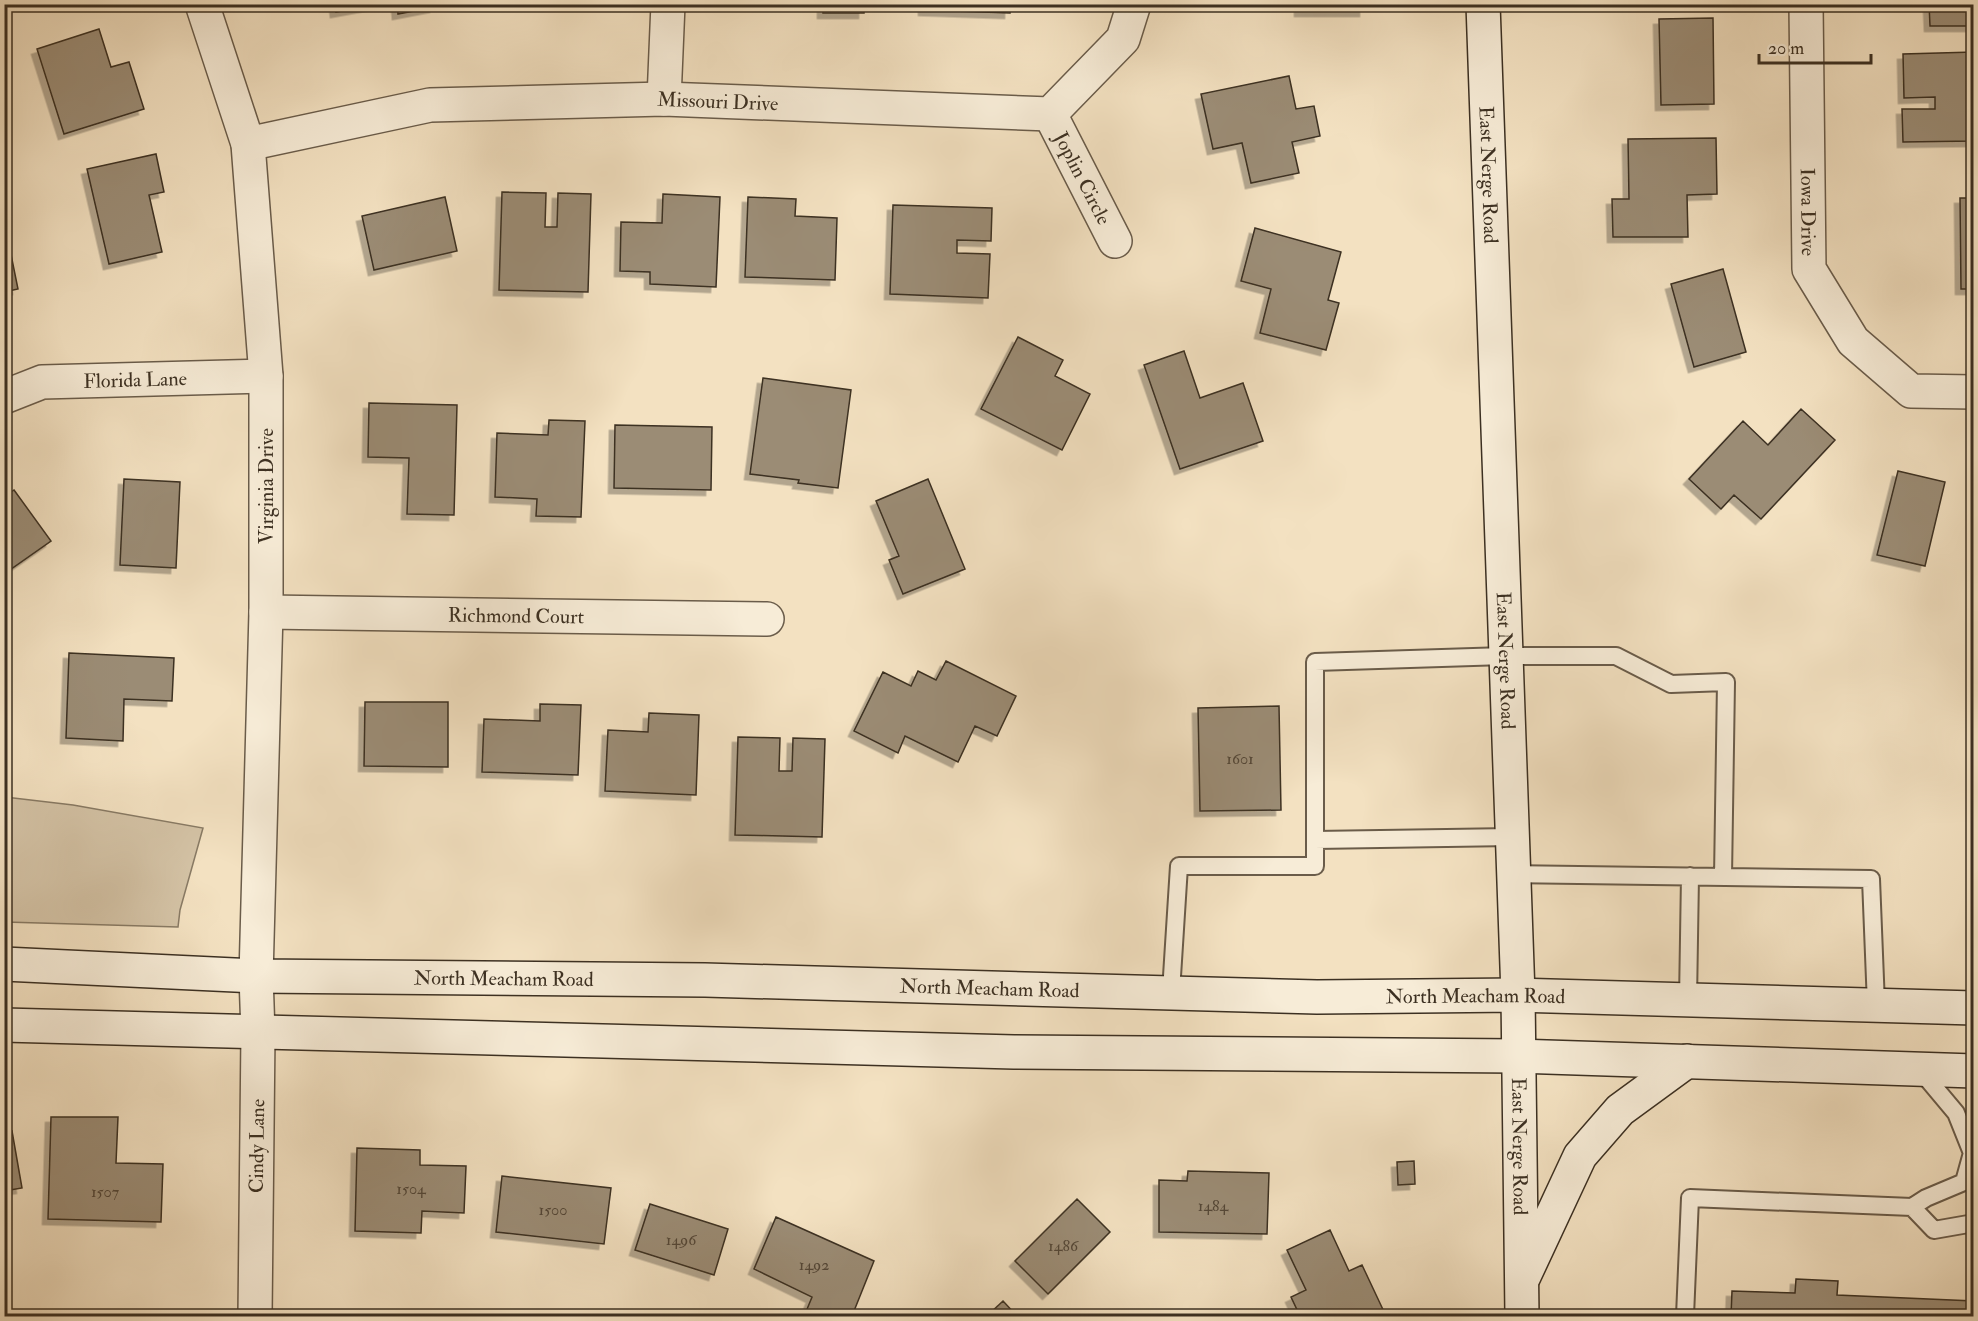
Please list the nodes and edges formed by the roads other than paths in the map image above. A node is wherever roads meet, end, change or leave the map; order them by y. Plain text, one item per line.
1 (202, 4) edge
2 (668, 4) edge
3 (1134, 4) edge
4 (1483, 4) edge
5 (1806, 4) edge
6 (664, 99) junction
7 (1050, 114) junction
8 (248, 144) junction
9 (1115, 241) dead end
10 (266, 376) junction
11 (1974, 392) edge
12 (4, 398) edge
13 (266, 612) junction
14 (767, 619) dead end
15 (1505, 656) junction
16 (1512, 837) junction
17 (1315, 840) junction
18 (1513, 874) junction
19 (1690, 876) junction
20 (1723, 877) junction
21 (4, 964) edge
22 (256, 976) junction
23 (1172, 992) junction
24 (1518, 995) junction
25 (1688, 1000) junction
26 (1876, 1005) junction
27 (1974, 1008) edge
28 (4, 1025) edge
29 (258, 1033) junction
30 (1518, 1056) junction
31 (1687, 1061) junction
32 (1920, 1070) junction
33 (1974, 1071) edge
34 (1912, 1207) junction
35 (1974, 1223) edge
36 (1521, 1283) junction
37 (255, 1316) edge
38 (1522, 1317) edge
39 (1685, 1317) edge

1 - 8 main road, Virginia Drive
2 - 6 main road
3 - 7 main road
4 - 15 main road, East Nerge Road
5 - 11 main road, Iowa Drive
6 - 7 main road, Missouri Drive
6 - 8 main road, Missouri Drive
7 - 9 main road, Joplin Circle
8 - 10 main road, Virginia Drive
10 - 12 main road, Florida Lane
10 - 13 main road, Virginia Drive
13 - 14 main road, Richmond Court
13 - 22 main road, Virginia Drive
15 - 16 main road, East Nerge Road
15 - 17 lane
15 - 20 lane
16 - 17 lane
16 - 18 main road, East Nerge Road
17 - 23 lane
18 - 19 lane
18 - 24 main road, East Nerge Road
19 - 20 lane
19 - 25 lane
20 - 26 lane
21 - 22 main road, North Meacham Road
22 - 23 main road, North Meacham Road
22 - 29 main road, Cindy Lane
23 - 24 main road, North Meacham Road
24 - 25 main road, North Meacham Road
24 - 30 main road, East Nerge Road
25 - 26 main road, North Meacham Road
26 - 27 main road, North Meacham Road
28 - 29 main road
29 - 30 main road
29 - 37 main road, Cindy Lane
30 - 31 main road
30 - 36 main road, East Nerge Road
31 - 32 main road
31 - 36 main road
32 - 33 main road
32 - 34 lane
34 - 35 lane
34 - 39 lane
36 - 38 main road, East Nerge Road

